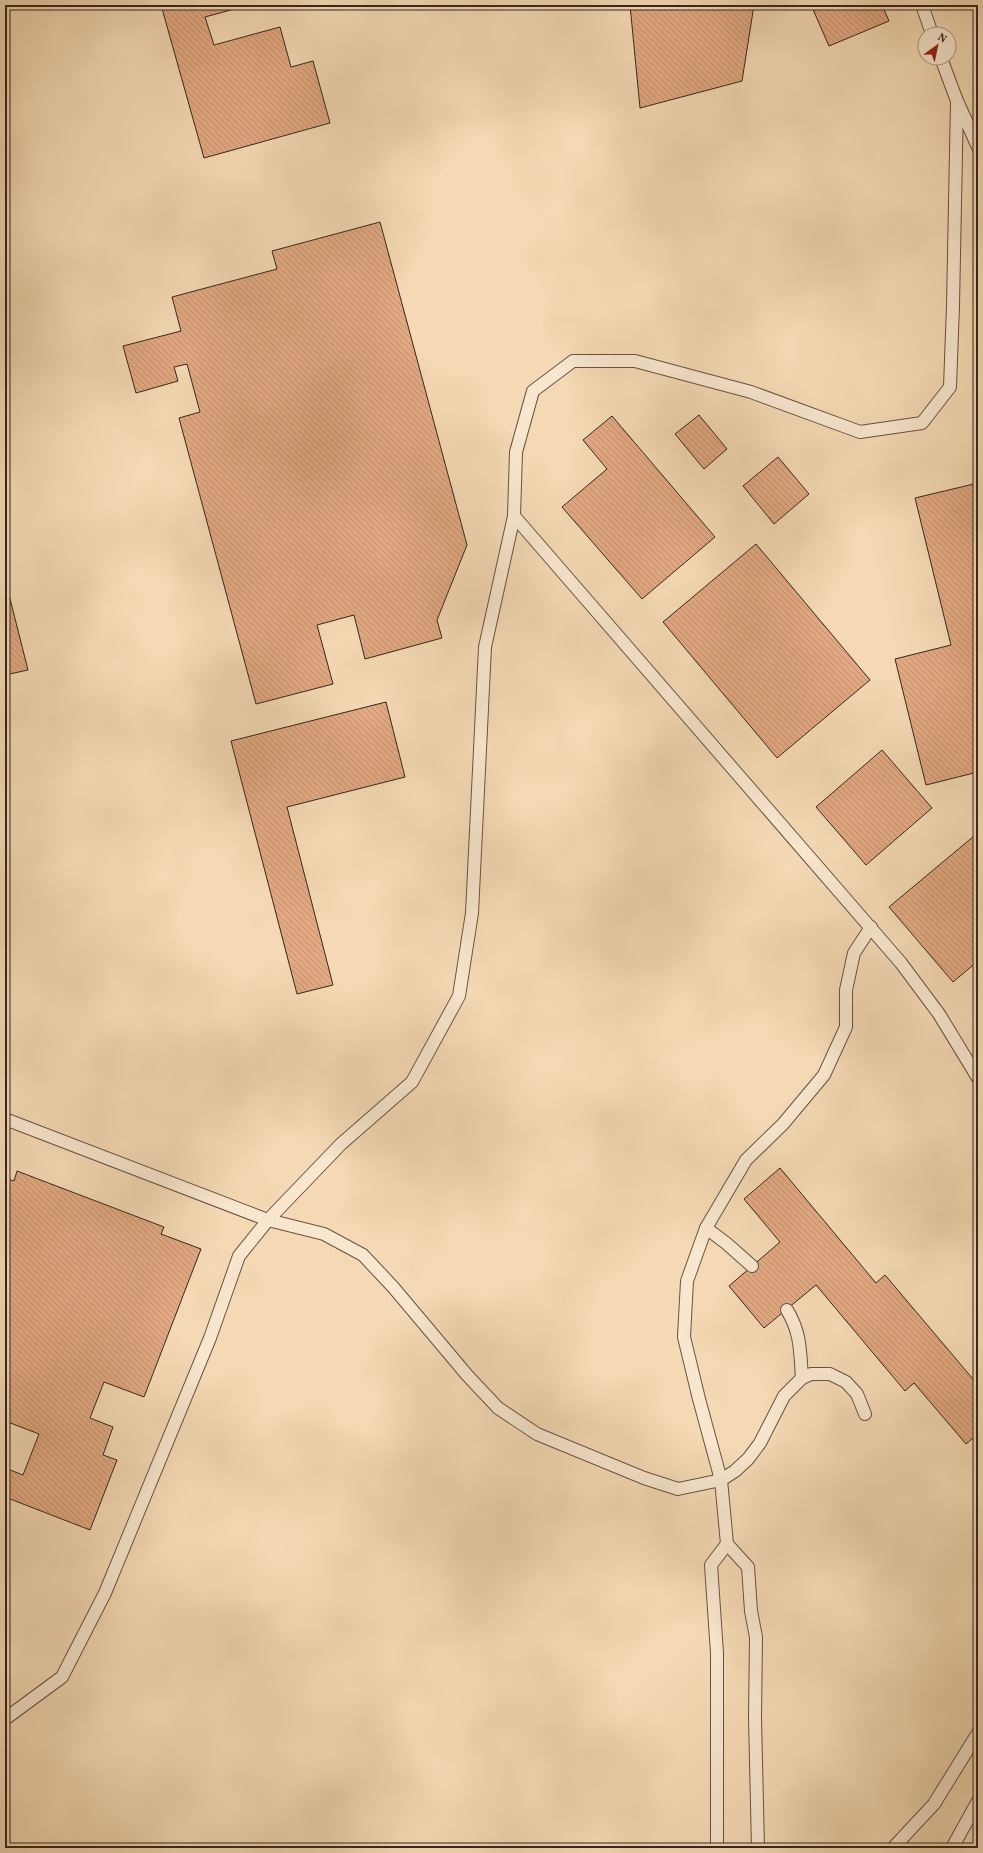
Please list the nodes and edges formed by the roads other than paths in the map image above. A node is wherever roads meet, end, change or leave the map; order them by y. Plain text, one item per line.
1 (922, 5) edge
2 (929, 26) edge
3 (944, 66) edge
4 (957, 100) junction
5 (978, 147) edge
6 (514, 516) junction
7 (871, 927) junction
8 (978, 1078) edge
9 (5, 1119) edge
10 (268, 1220) junction
11 (706, 1228) junction
12 (752, 1266) dead end
13 (787, 1310) dead end
14 (802, 1378) junction
15 (865, 1414) dead end
16 (721, 1480) junction
17 (727, 1544) junction
18 (5, 1719) edge
19 (978, 1733) edge
20 (978, 1801) edge
21 (717, 1848) edge
22 (758, 1848) edge
23 (893, 1848) edge
24 (952, 1848) edge

1 - 2 lane
3 - 4 lane
4 - 5 lane
4 - 6 lane
6 - 7 lane
6 - 10 lane
7 - 8 lane
7 - 11 lane
9 - 10 lane
10 - 16 lane
10 - 18 lane
11 - 12 lane
11 - 16 lane
13 - 14 lane
14 - 15 lane
14 - 16 lane
16 - 17 lane
17 - 21 lane
17 - 22 lane
19 - 23 lane
20 - 24 lane

